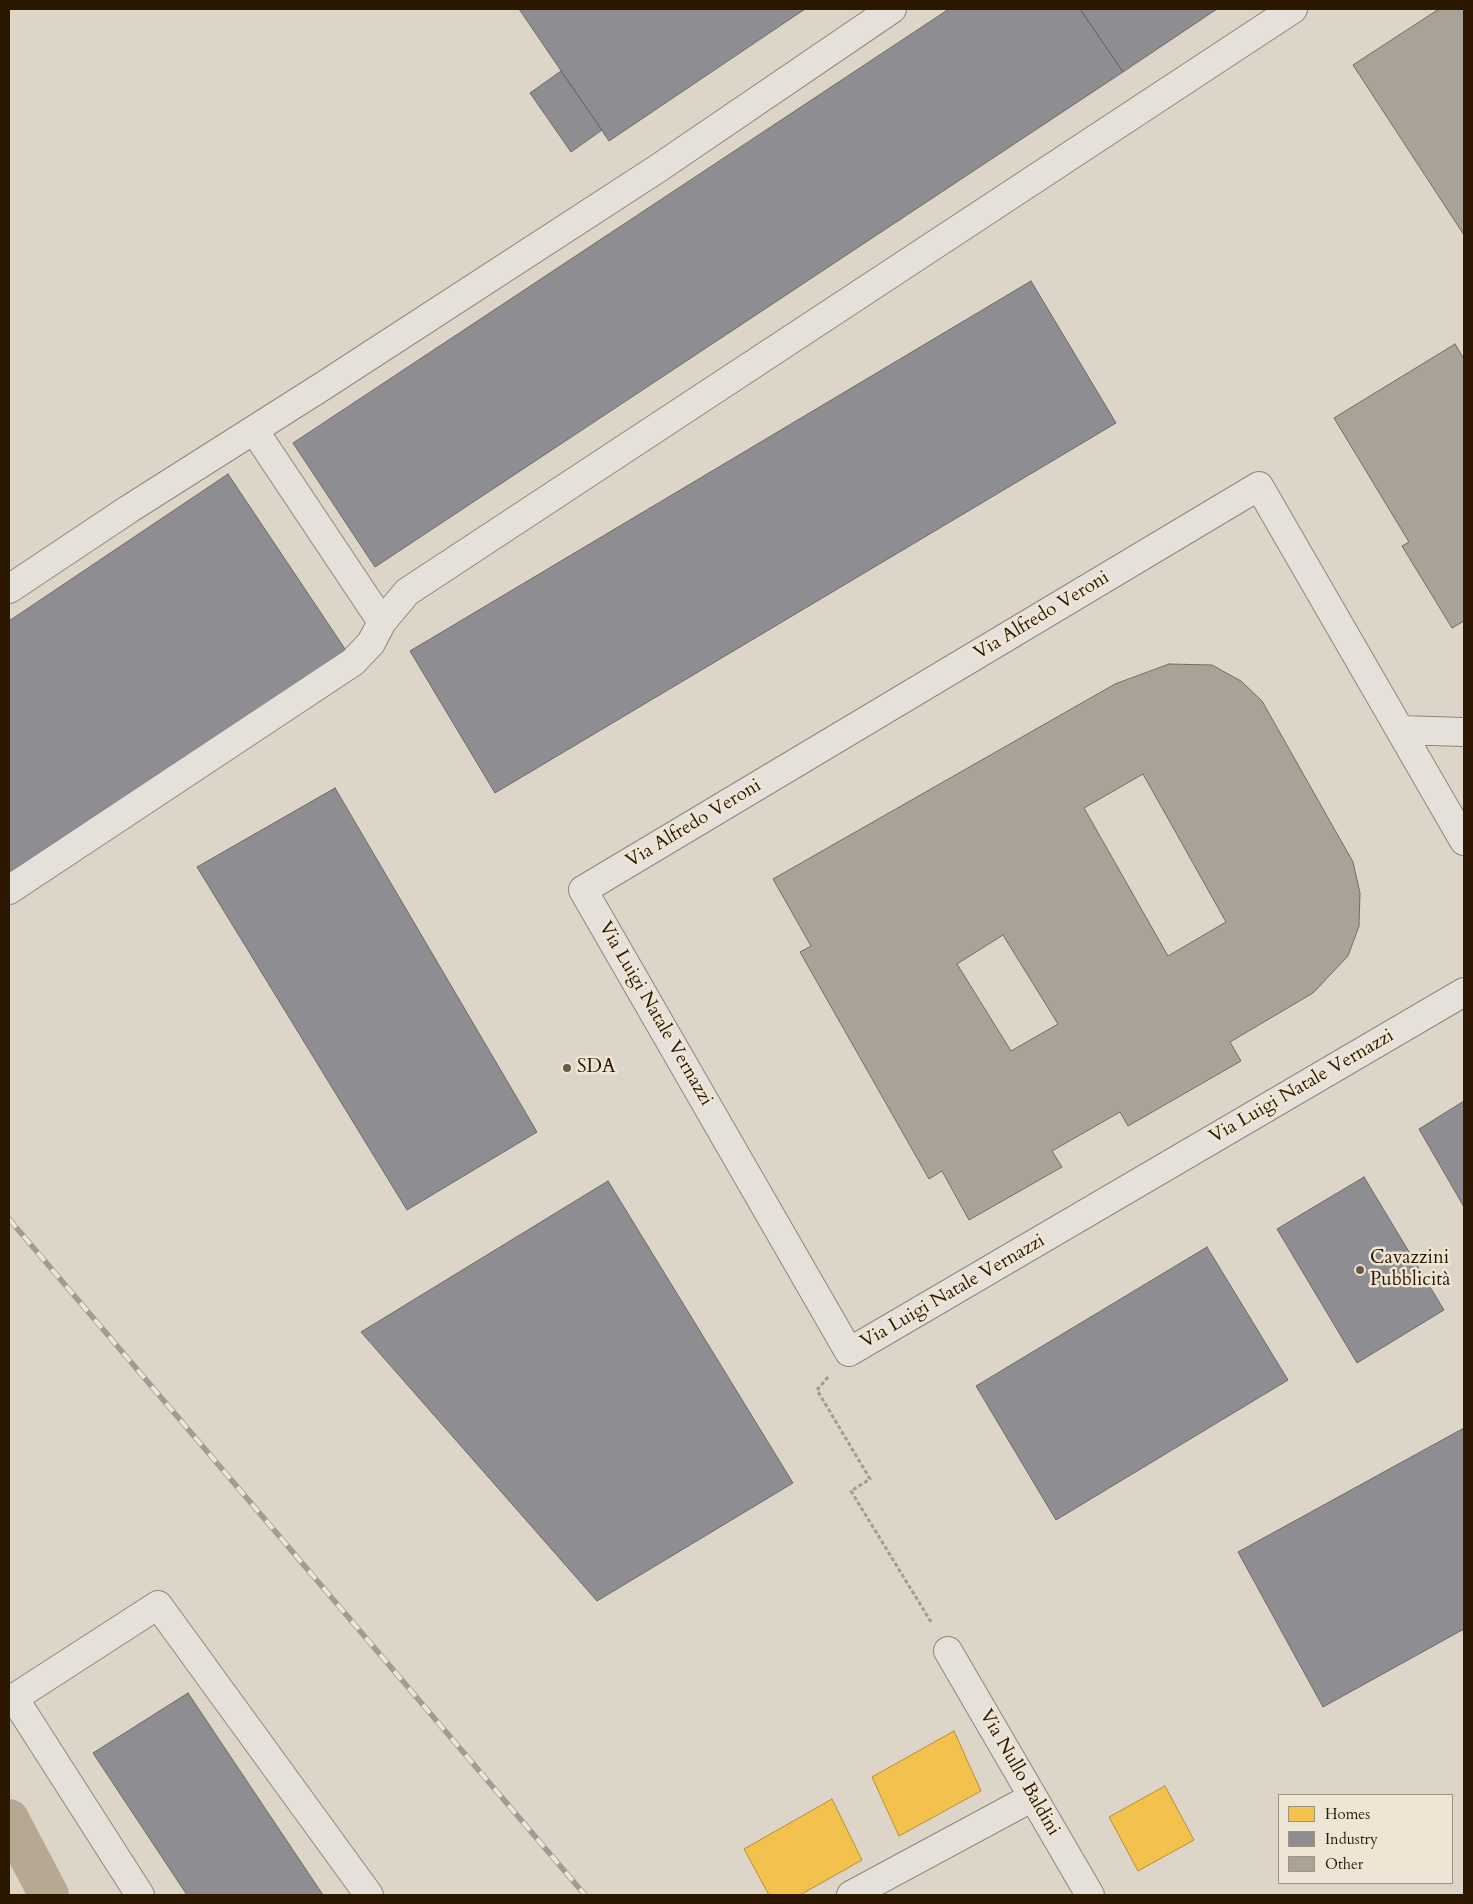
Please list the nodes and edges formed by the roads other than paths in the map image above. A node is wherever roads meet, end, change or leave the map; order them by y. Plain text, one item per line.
1 (892, 9) edge
2 (1293, 9) edge
3 (254, 430) junction
4 (9, 589) edge
5 (382, 622) junction
6 (1400, 730) junction
7 (1464, 732) edge
8 (1464, 841) edge
9 (9, 890) edge
10 (584, 890) joint
11 (1464, 992) edge
12 (948, 1651) road end
13 (1033, 1797) junction
14 (140, 1895) edge
15 (369, 1895) edge
16 (851, 1895) edge
17 (1090, 1895) edge

1 - 3 street
2 - 5 street
3 - 4 street
3 - 5 street
5 - 9 street
6 - 7 street
6 - 8 street, Via Alfredo Veroni
6 - 10 street, Via Alfredo Veroni
10 - 11 street, Via Luigi Natale Vernazzi
12 - 13 street, Via Nullo Baldini
13 - 16 street
13 - 17 street, Via Nullo Baldini
14 - 15 street

